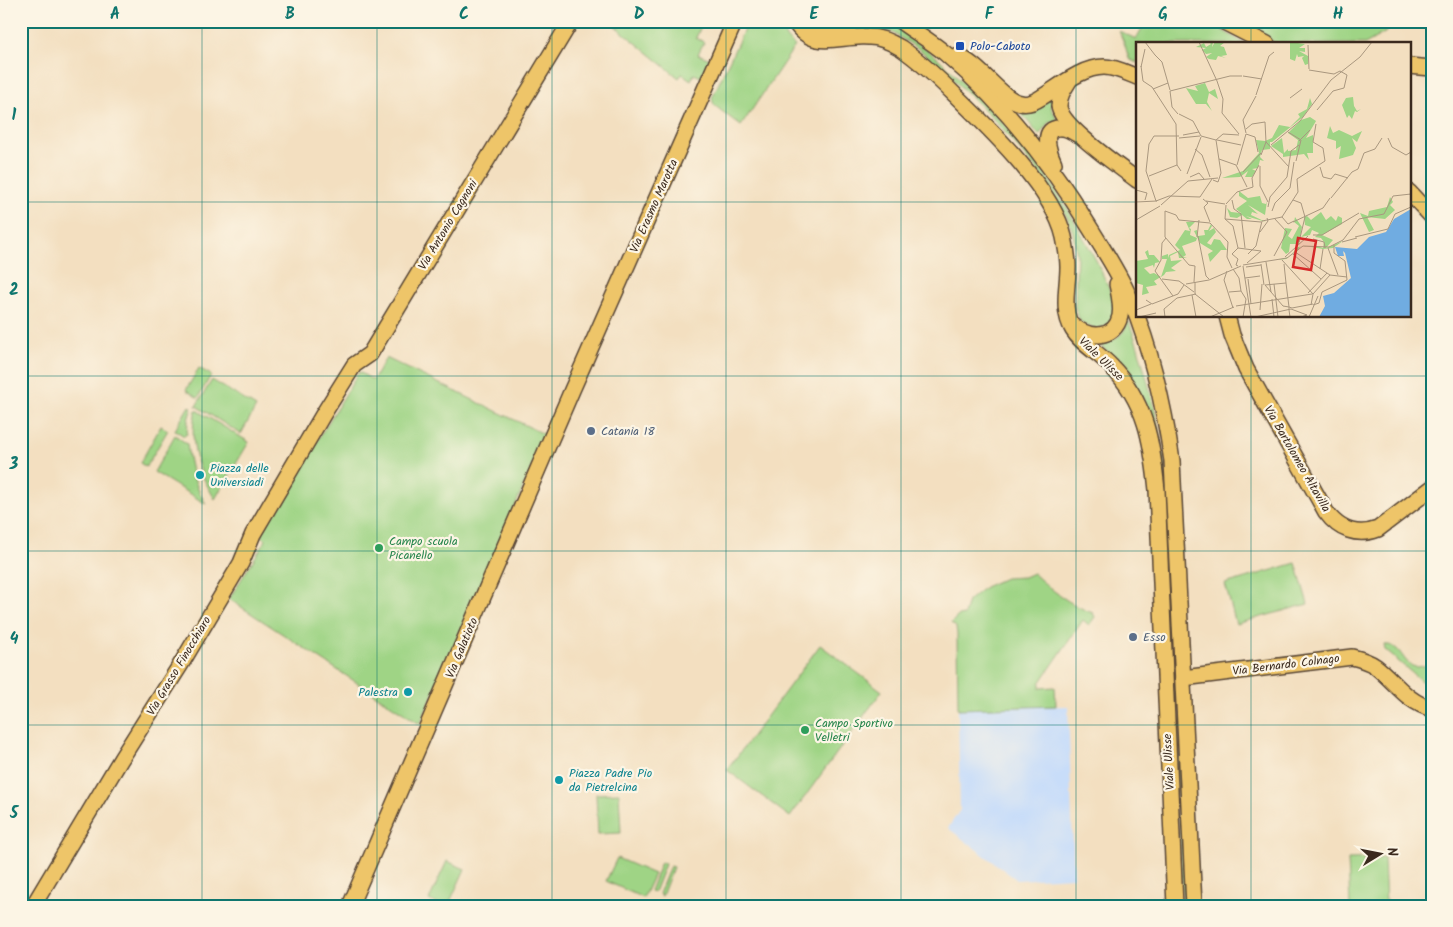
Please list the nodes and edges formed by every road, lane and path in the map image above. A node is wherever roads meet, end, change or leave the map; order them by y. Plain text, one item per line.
1 (571, 21) edge
2 (735, 21) edge
3 (794, 21) edge
4 (813, 21) edge
5 (900, 21) edge
6 (1228, 25) edge
7 (868, 36) junction
8 (1263, 42) edge
9 (946, 53) junction
10 (1410, 66) edge
11 (1432, 68) edge
12 (1136, 77) edge
13 (1070, 80) junction
14 (1079, 134) junction
15 (1136, 179) edge
16 (1410, 193) edge
17 (1071, 196) junction
18 (1432, 218) edge
19 (1114, 267) junction
20 (1136, 314) edge
21 (1138, 318) edge
22 (1227, 318) edge
23 (1068, 320) junction
24 (572, 390) joint
25 (318, 423) joint
26 (1432, 488) edge
27 (1183, 678) junction
28 (1432, 710) edge
29 (34, 906) edge
30 (350, 906) edge
31 (1175, 906) edge
32 (1194, 906) edge

1 - 25 main road, Via Antonio Cagnoni
2 - 24 main road, Via Erasmo Marotta
3 - 7 main road
4 - 7 main road
5 - 9 main road, Viale Ulisse
6 - 8 main road
7 - 23 main road
9 - 13 main road
9 - 17 main road, Viale Ulisse
10 - 11 main road
12 - 13 main road
13 - 14 main road
14 - 15 main road
14 - 17 main road
16 - 18 main road
17 - 19 main road, Viale Ulisse
19 - 20 main road, Viale Ulisse
19 - 23 main road
21 - 27 main road, Viale Ulisse
22 - 26 main road, Via Bartolomeo Altavilla
23 - 31 main road, Viale Ulisse
24 - 30 main road, Via Galatioto
25 - 29 main road, Via Grasso Finocchiaro
27 - 28 main road, Via Bernardo Colnago
27 - 32 main road, Viale Ulisse

